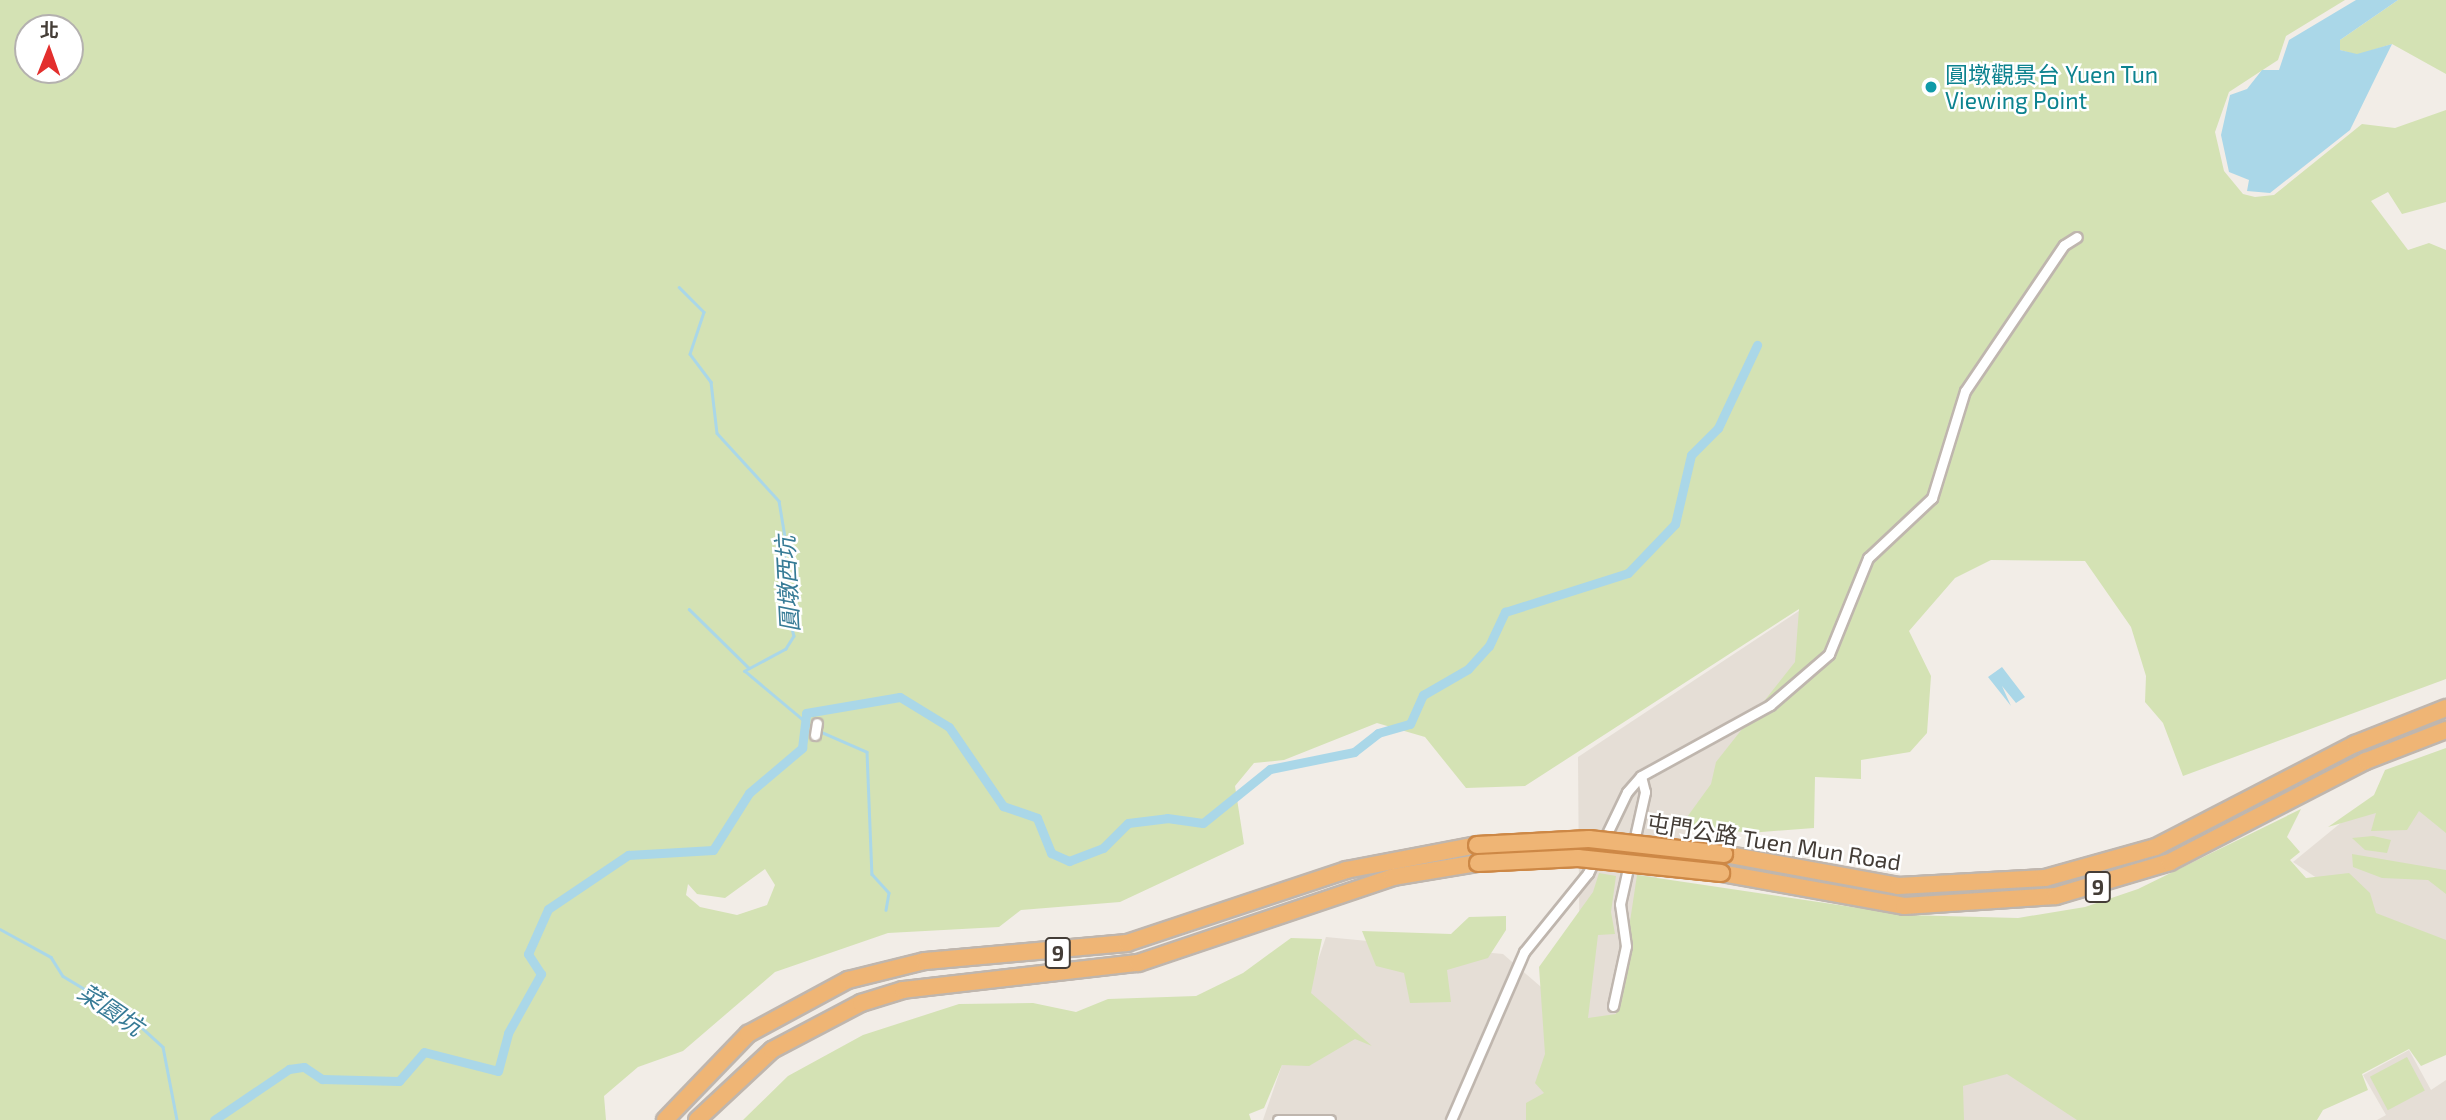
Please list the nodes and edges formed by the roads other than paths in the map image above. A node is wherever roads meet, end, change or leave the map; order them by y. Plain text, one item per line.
1 (2077, 237) dead end
2 (2446, 708) edge
3 (817, 723) dead end
4 (2446, 730) edge
5 (815, 735) dead end
6 (1641, 776) junction
7 (1613, 1006) dead end
8 (665, 1120) edge
9 (697, 1120) edge
10 (1278, 1120) edge
11 (1330, 1120) edge
12 (1451, 1120) edge

1 - 6 street
2 - 8 highway, 屯門公路 Tuen Mun Road / 9, bridge
3 - 5 street
4 - 9 highway, 屯門公路 Tuen Mun Road / 9, bridge
6 - 7 street
6 - 12 street
10 - 11 street

